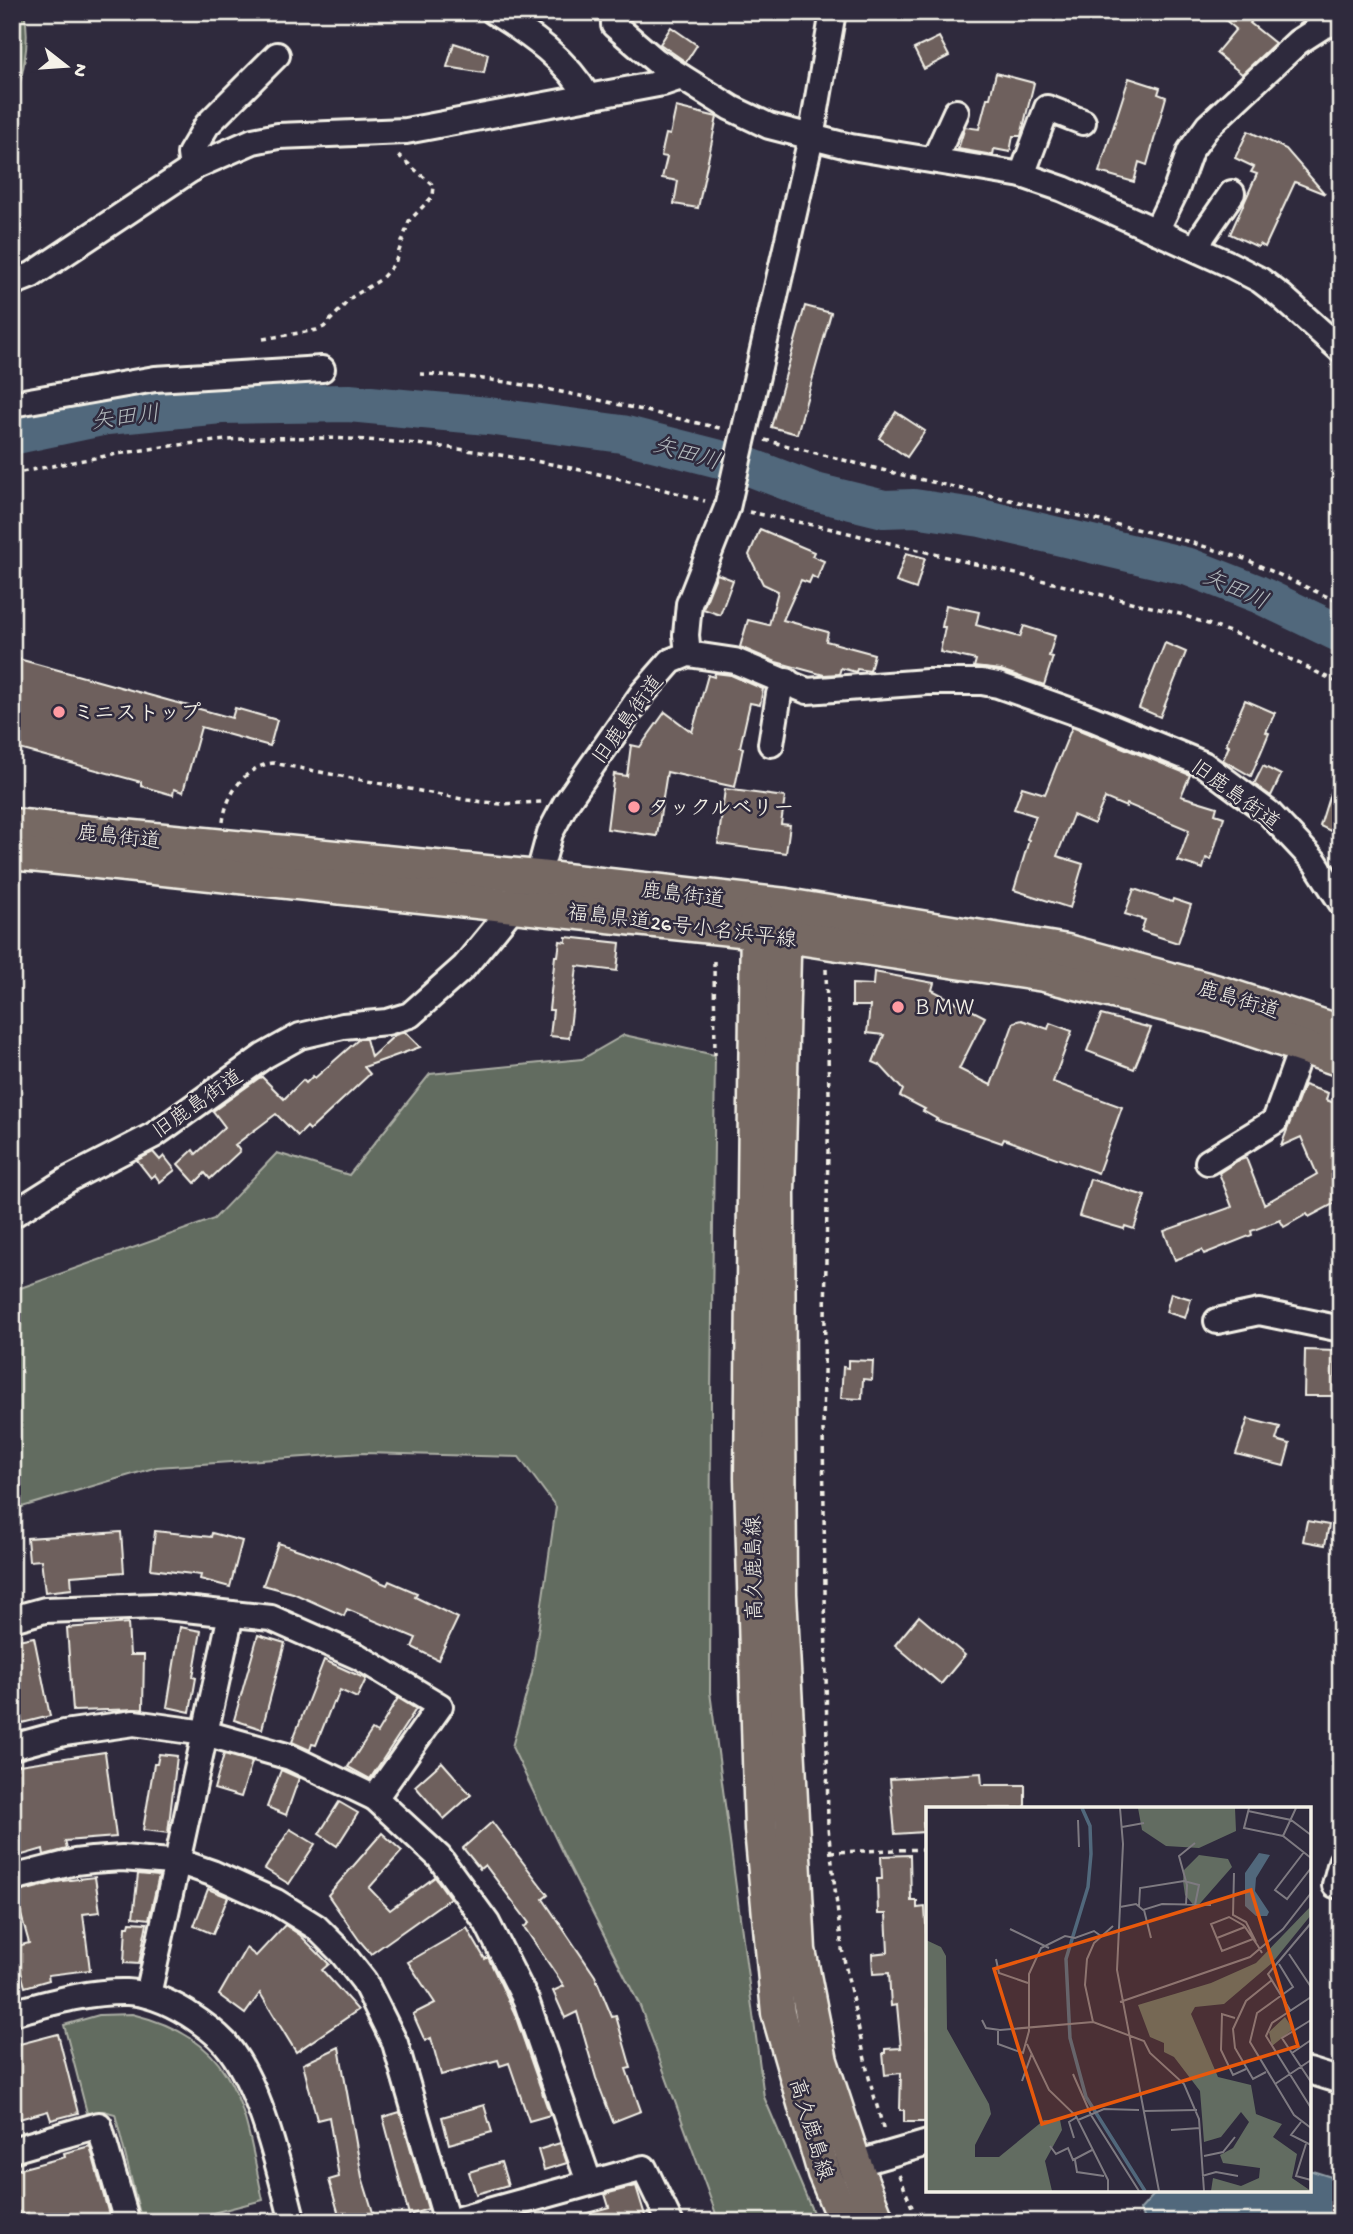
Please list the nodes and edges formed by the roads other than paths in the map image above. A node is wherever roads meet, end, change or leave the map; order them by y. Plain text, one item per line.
1 (614, 12) edge
2 (833, 12) edge
3 (503, 14) edge
4 (1341, 21) edge
5 (277, 55) dead end
6 (681, 77) junction
7 (588, 97) junction
8 (956, 112) dead end
9 (1083, 122) dead end
10 (811, 138) junction
11 (934, 160) junction
12 (192, 169) junction
13 (1022, 175) junction
14 (1232, 193) dead end
15 (1156, 231) junction
16 (1197, 249) junction
17 (12, 283) edge
18 (1336, 336) edge
19 (322, 369) dead end
20 (12, 404) edge
21 (688, 654) junction
22 (787, 681) junction
23 (771, 744) dead end
24 (12, 825) edge
25 (12, 853) edge
26 (538, 877) junction
27 (1341, 902) edge
28 (515, 905) junction
29 (771, 919) junction
30 (1341, 1032) edge
31 (1302, 1046) junction
32 (1341, 1060) edge
33 (1208, 1162) dead end
34 (12, 1215) edge
35 (1217, 1321) dead end
36 (1341, 1329) edge
37 (231, 1614) junction
38 (12, 1619) edge
39 (205, 1733) junction
40 (12, 1746) edge
41 (375, 1798) junction
42 (177, 1863) junction
43 (12, 1878) edge
44 (148, 1996) junction
45 (12, 2013) edge
46 (1311, 2072) edge
47 (1341, 2081) edge
48 (926, 2146) edge
49 (12, 2150) edge
50 (855, 2164) junction
51 (824, 2173) junction
52 (589, 2182) junction
53 (127, 2222) edge
54 (293, 2222) edge
55 (448, 2222) edge
56 (670, 2222) edge
57 (845, 2222) edge
58 (878, 2222) edge

1 - 6 street
2 - 10 street
3 - 7 street
4 - 15 street
5 - 12 street
6 - 7 street
6 - 10 street
7 - 12 street
8 - 11 street
9 - 13 street
10 - 11 street
10 - 21 street
11 - 13 street
12 - 17 street
13 - 15 street
14 - 16 street
15 - 16 street
16 - 18 street
19 - 20 street
21 - 22 street, 旧鹿島街道
21 - 26 street, 旧鹿島街道
22 - 23 street
22 - 27 street, 旧鹿島街道
24 - 26 main road, 鹿島街道
25 - 28 main road, 福島県道26号小名浜平線
26 - 28 street, 旧鹿島街道
26 - 29 main road, 鹿島街道
28 - 29 main road, 福島県道26号小名浜平線
28 - 34 street, 旧鹿島街道
29 - 30 main road, 鹿島街道
29 - 31 main road, 福島県道26号小名浜平線
29 - 50 main road, 高久鹿島線
29 - 51 main road, 高久鹿島線
31 - 32 main road, 福島県道26号小名浜平線
31 - 33 street
35 - 36 street
37 - 38 street
37 - 39 street
37 - 41 street
39 - 40 street
39 - 41 street
39 - 42 street
41 - 52 street
42 - 43 street
42 - 44 street
42 - 55 street
44 - 45 street
44 - 54 street
46 - 47 street
48 - 50 street
49 - 53 street
50 - 51 street
50 - 58 main road, 高久鹿島線
51 - 57 main road, 高久鹿島線
52 - 55 street
52 - 56 street

